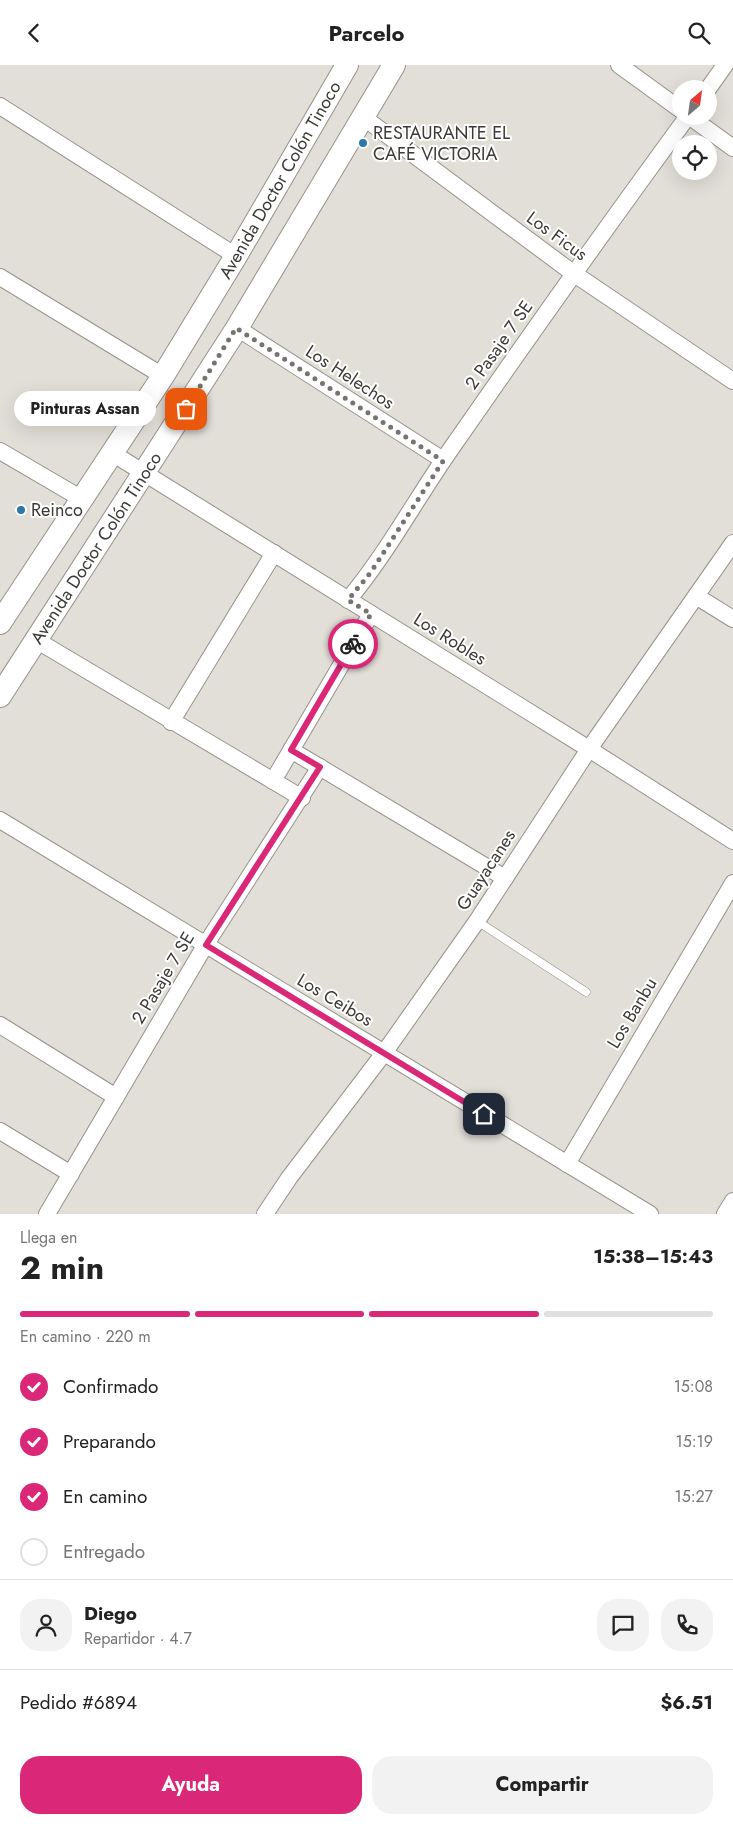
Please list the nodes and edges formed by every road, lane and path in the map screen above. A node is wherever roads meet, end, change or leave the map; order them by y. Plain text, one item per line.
1 (347, 65) edge
2 (394, 65) edge
3 (619, 65) edge
4 (725, 65) edge
5 (714, 80) edge
6 (672, 103) edge
7 (0, 106) edge
8 (363, 117) junction
9 (682, 125) edge
10 (701, 125) edge
11 (733, 148) edge
12 (236, 256) junction
13 (573, 273) junction
14 (0, 277) edge
15 (236, 328) junction
16 (163, 376) junction
17 (733, 381) edge
18 (0, 451) edge
19 (112, 453) junction
20 (443, 461) junction
21 (145, 473) junction
22 (82, 499) junction
23 (733, 543) edge
24 (274, 553) junction
25 (696, 596) junction
26 (348, 600) junction
27 (371, 614) junction
28 (733, 619) edge
29 (0, 621) edge
30 (36, 640) junction
31 (0, 696) edge
32 (171, 722) junction
33 (589, 749) junction
34 (291, 750) junction
35 (320, 767) junction
36 (272, 781) junction
37 (302, 798) junction
38 (0, 820) edge
39 (733, 841) edge
40 (504, 878) junction
41 (733, 883) edge
42 (477, 921) junction
43 (206, 945) junction
44 (586, 993) dead end
45 (0, 1025) edge
46 (384, 1053) junction
47 (116, 1097) junction
48 (0, 1131) edge
49 (567, 1164) junction
50 (71, 1174) junction
51 (733, 1201) edge
52 (47, 1214) edge
53 (265, 1214) edge
54 (650, 1214) edge
55 (725, 1214) edge

1 - 12 main road, Avenida Doctor Colón Tinoco
2 - 8 main road, Avenida Doctor Colón Tinoco
3 - 6 street
4 - 5 street
7 - 12 street
8 - 13 street, Los Ficus
8 - 15 main road, Avenida Doctor Colón Tinoco
9 - 13 street, 2 Pasaje 7 SE
10 - 11 street
12 - 16 main road, Avenida Doctor Colón Tinoco
13 - 17 street, Los Ficus
13 - 20 street, 2 Pasaje 7 SE
14 - 16 street
15 - 20 street, Los Helechos
15 - 21 main road, Avenida Doctor Colón Tinoco
16 - 19 main road, Avenida Doctor Colón Tinoco
18 - 22 street
19 - 21 street, Los Robles
19 - 22 main road, Avenida Doctor Colón Tinoco
20 - 26 street, 2 Pasaje 7 SE
21 - 24 street, Los Robles
21 - 30 main road, Avenida Doctor Colón Tinoco
22 - 29 main road, Avenida Doctor Colón Tinoco
23 - 25 street, Guayacanes
24 - 26 street, Los Robles
24 - 32 street
25 - 28 street
25 - 33 street, Guayacanes
26 - 27 street, Los Robles
27 - 33 street, Los Robles
27 - 34 street
30 - 31 main road, Avenida Doctor Colón Tinoco
30 - 32 street
32 - 36 street
33 - 39 street, Los Robles
33 - 40 street, Guayacanes
34 - 35 street
34 - 36 street
35 - 37 street, 2 Pasaje 7 SE
35 - 40 street
36 - 37 street
37 - 43 street, 2 Pasaje 7 SE
38 - 43 street, Los Ceibos
40 - 42 street, Guayacanes
41 - 49 street, Los Banbu
42 - 44 lane
42 - 46 street, Guayacanes
43 - 46 street, Los Ceibos
43 - 47 street, 2 Pasaje 7 SE
45 - 47 street
46 - 49 street, Los Ceibos
46 - 53 street, Guayacanes
47 - 50 street, 2 Pasaje 7 SE
48 - 50 street
49 - 54 street, Los Ceibos
50 - 52 street, 2 Pasaje 7 SE
51 - 55 street

